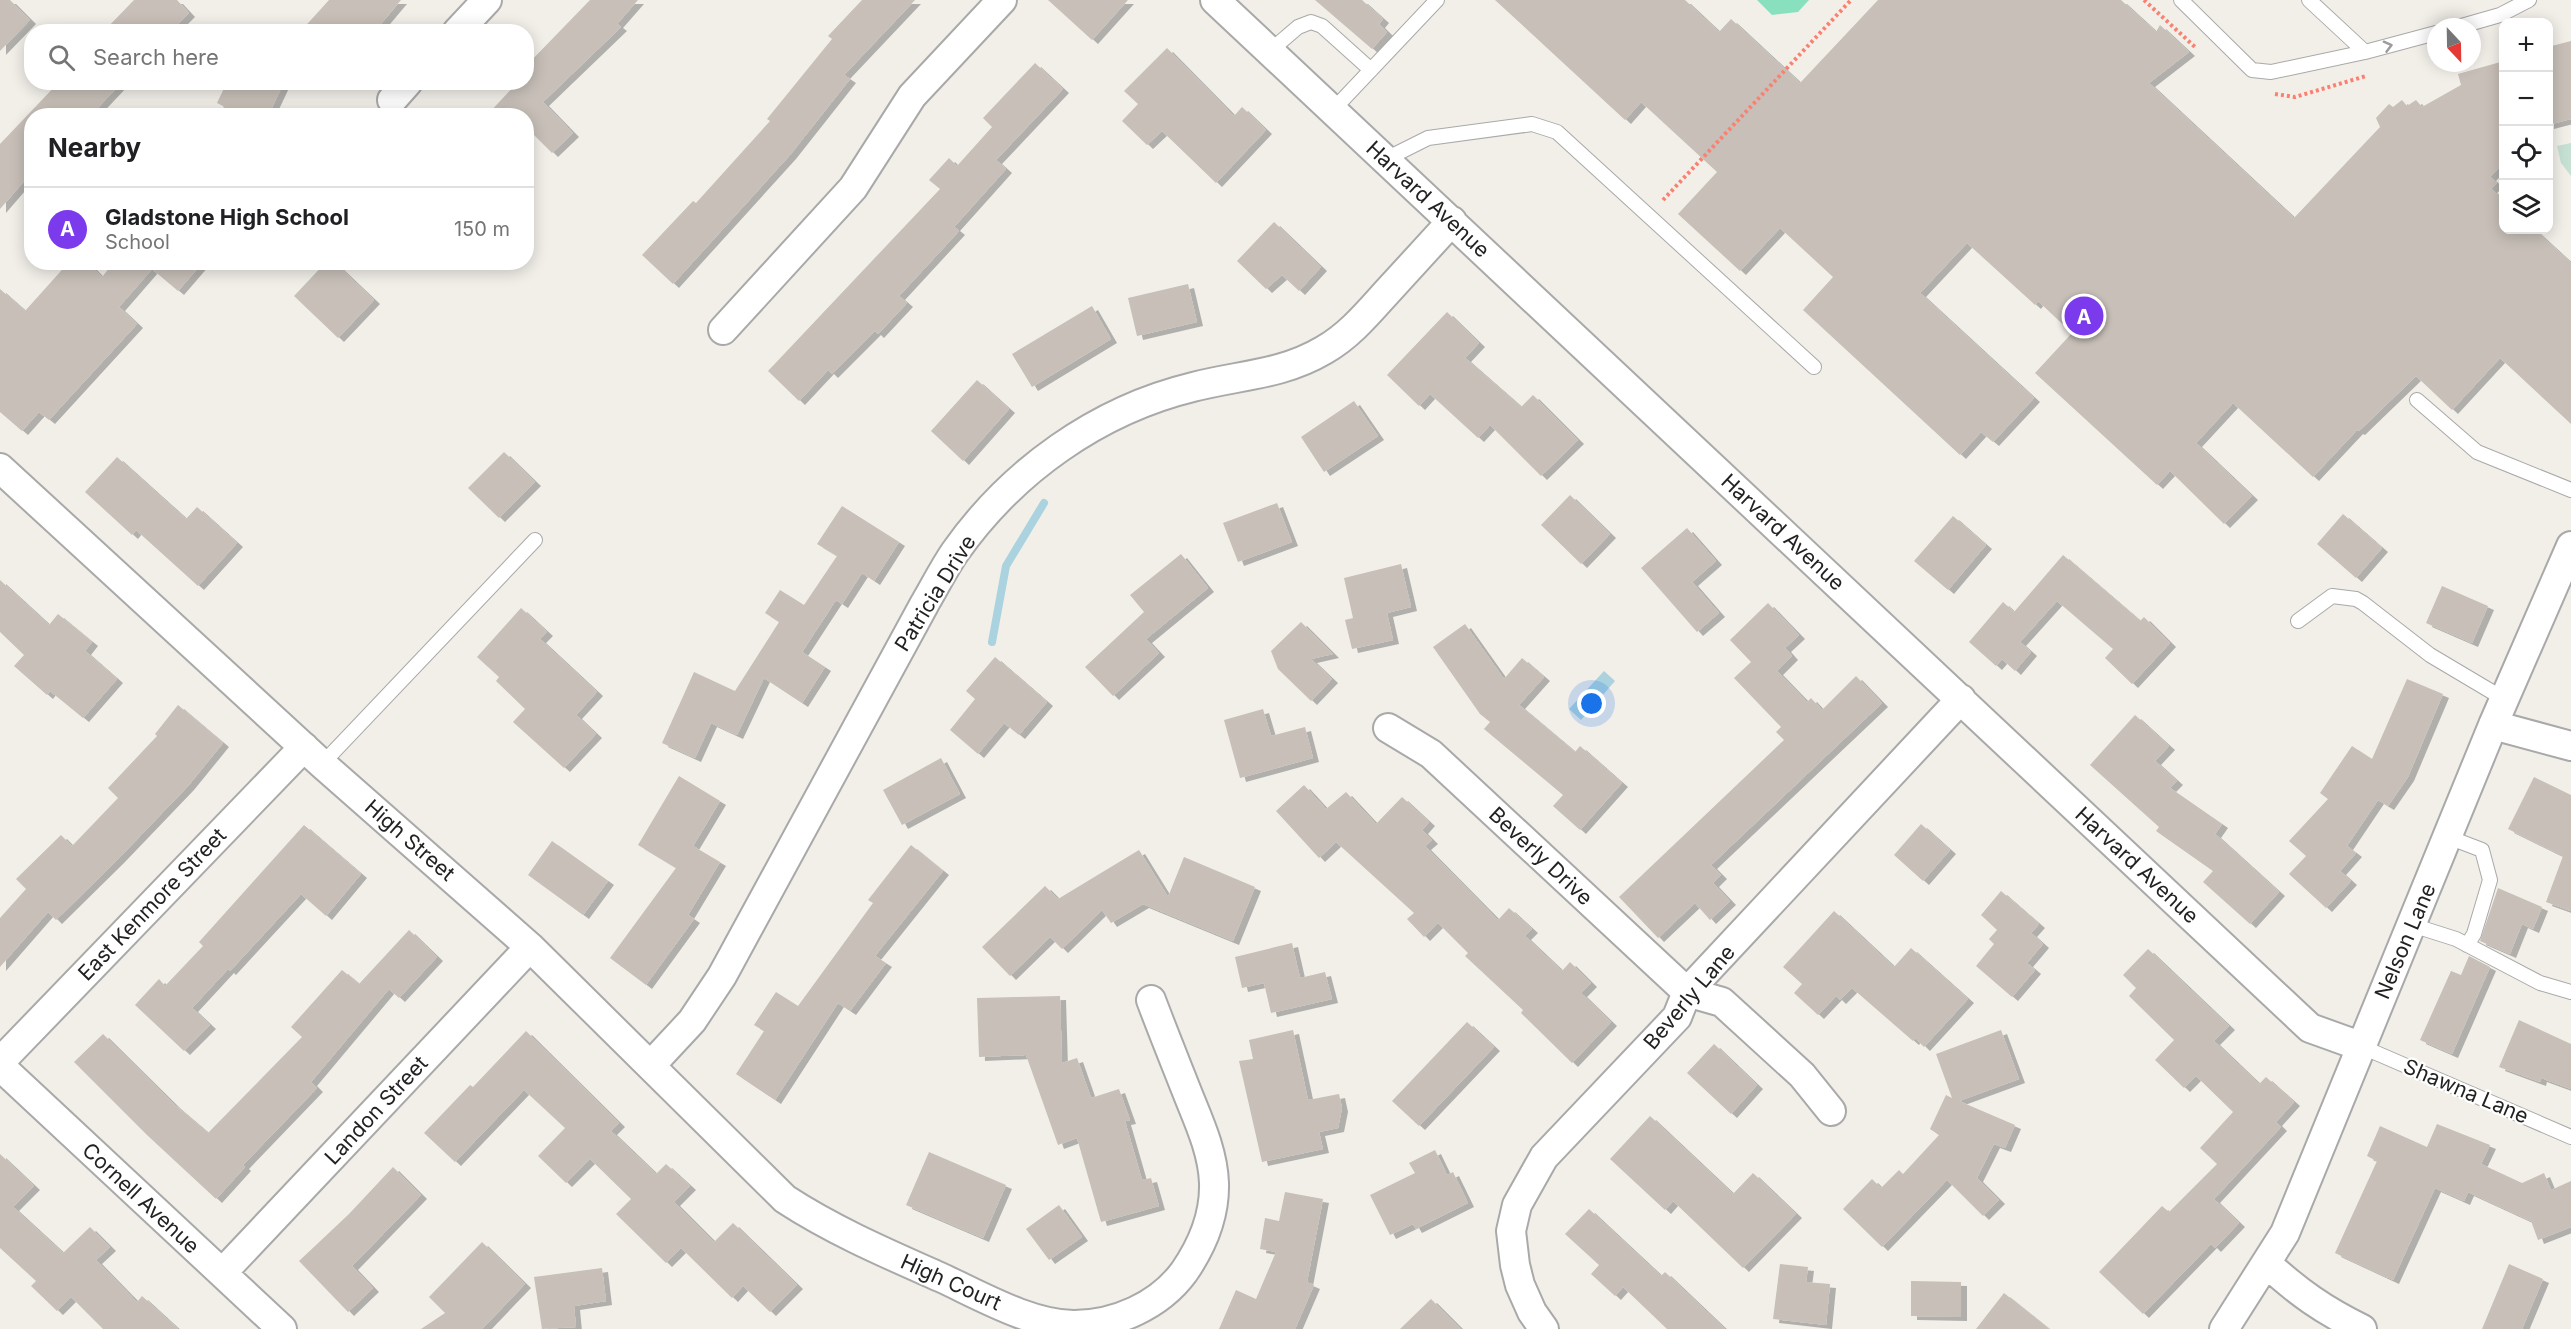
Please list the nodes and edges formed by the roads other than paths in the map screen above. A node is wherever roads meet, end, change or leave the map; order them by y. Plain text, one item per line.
1 (487, 0) edge
2 (1002, 0) edge
3 (1215, 0) edge
4 (1437, 0) edge
5 (2181, 0) edge
6 (2309, 0) edge
7 (2529, 0) edge
8 (2481, 20) edge
9 (464, 24) edge
10 (2427, 35) edge
11 (1270, 51) junction
12 (2365, 52) junction
13 (1371, 70) junction
14 (1333, 110) junction
15 (1386, 159) junction
16 (1452, 221) junction
17 (723, 330) dead end
18 (1814, 367) dead end
19 (2417, 400) dead end
20 (0, 468) edge
21 (2571, 490) edge
22 (535, 540) dead end
23 (2571, 546) edge
24 (2298, 621) dead end
25 (1961, 699) junction
26 (2504, 699) junction
27 (2493, 725) junction
28 (1388, 728) dead end
29 (2571, 746) edge
30 (313, 755) junction
31 (2448, 837) junction
32 (2412, 925) junction
33 (2467, 945) junction
34 (530, 947) junction
35 (1687, 992) junction
36 (2571, 992) edge
37 (1150, 1000) dead end
38 (2361, 1046) junction
39 (0, 1064) edge
40 (651, 1065) junction
41 (1831, 1111) dead end
42 (2571, 1137) edge
43 (813, 1218) joint
44 (2266, 1263) junction
45 (222, 1273) junction
46 (282, 1329) edge
47 (1544, 1329) edge
48 (2224, 1329) edge
49 (2362, 1329) edge

1 - 9 street
2 - 17 street
3 - 11 street, Harvard Avenue
4 - 13 lane
5 - 12 lane
6 - 12 lane
7 - 8 lane
12 -> 10 lane
11 - 13 lane
11 - 14 street, Harvard Avenue
13 - 14 lane
14 - 15 street, Harvard Avenue
15 - 16 street, Harvard Avenue
15 - 18 lane
16 - 25 street, Harvard Avenue
16 - 40 street, Patricia Drive
19 - 21 lane
20 - 30 street, High Street
22 - 30 lane
23 - 26 street, Nelson Lane
24 - 26 lane
25 - 35 street, Beverly Lane
25 - 38 street, Harvard Avenue
26 - 27 street, Nelson Lane
27 - 29 street
27 - 31 street, Nelson Lane
28 - 35 street, Beverly Drive
30 - 34 street, High Street
30 - 39 street, East Kenmore Street
31 - 32 street, Nelson Lane
31 - 33 lane
32 - 33 lane
32 - 38 street, Nelson Lane
33 - 36 lane
34 - 40 street, High Street
34 - 45 street, Landon Street
35 - 41 street
35 - 47 street, Beverly Lane
37 - 43 street, High Court
38 - 42 lane, Shawna Lane
38 - 44 street, Nelson Lane
39 - 45 street, Cornell Avenue
40 - 43 street, High Street
44 - 48 street, Nelson Lane
44 - 49 street
45 - 46 street, Cornell Avenue

